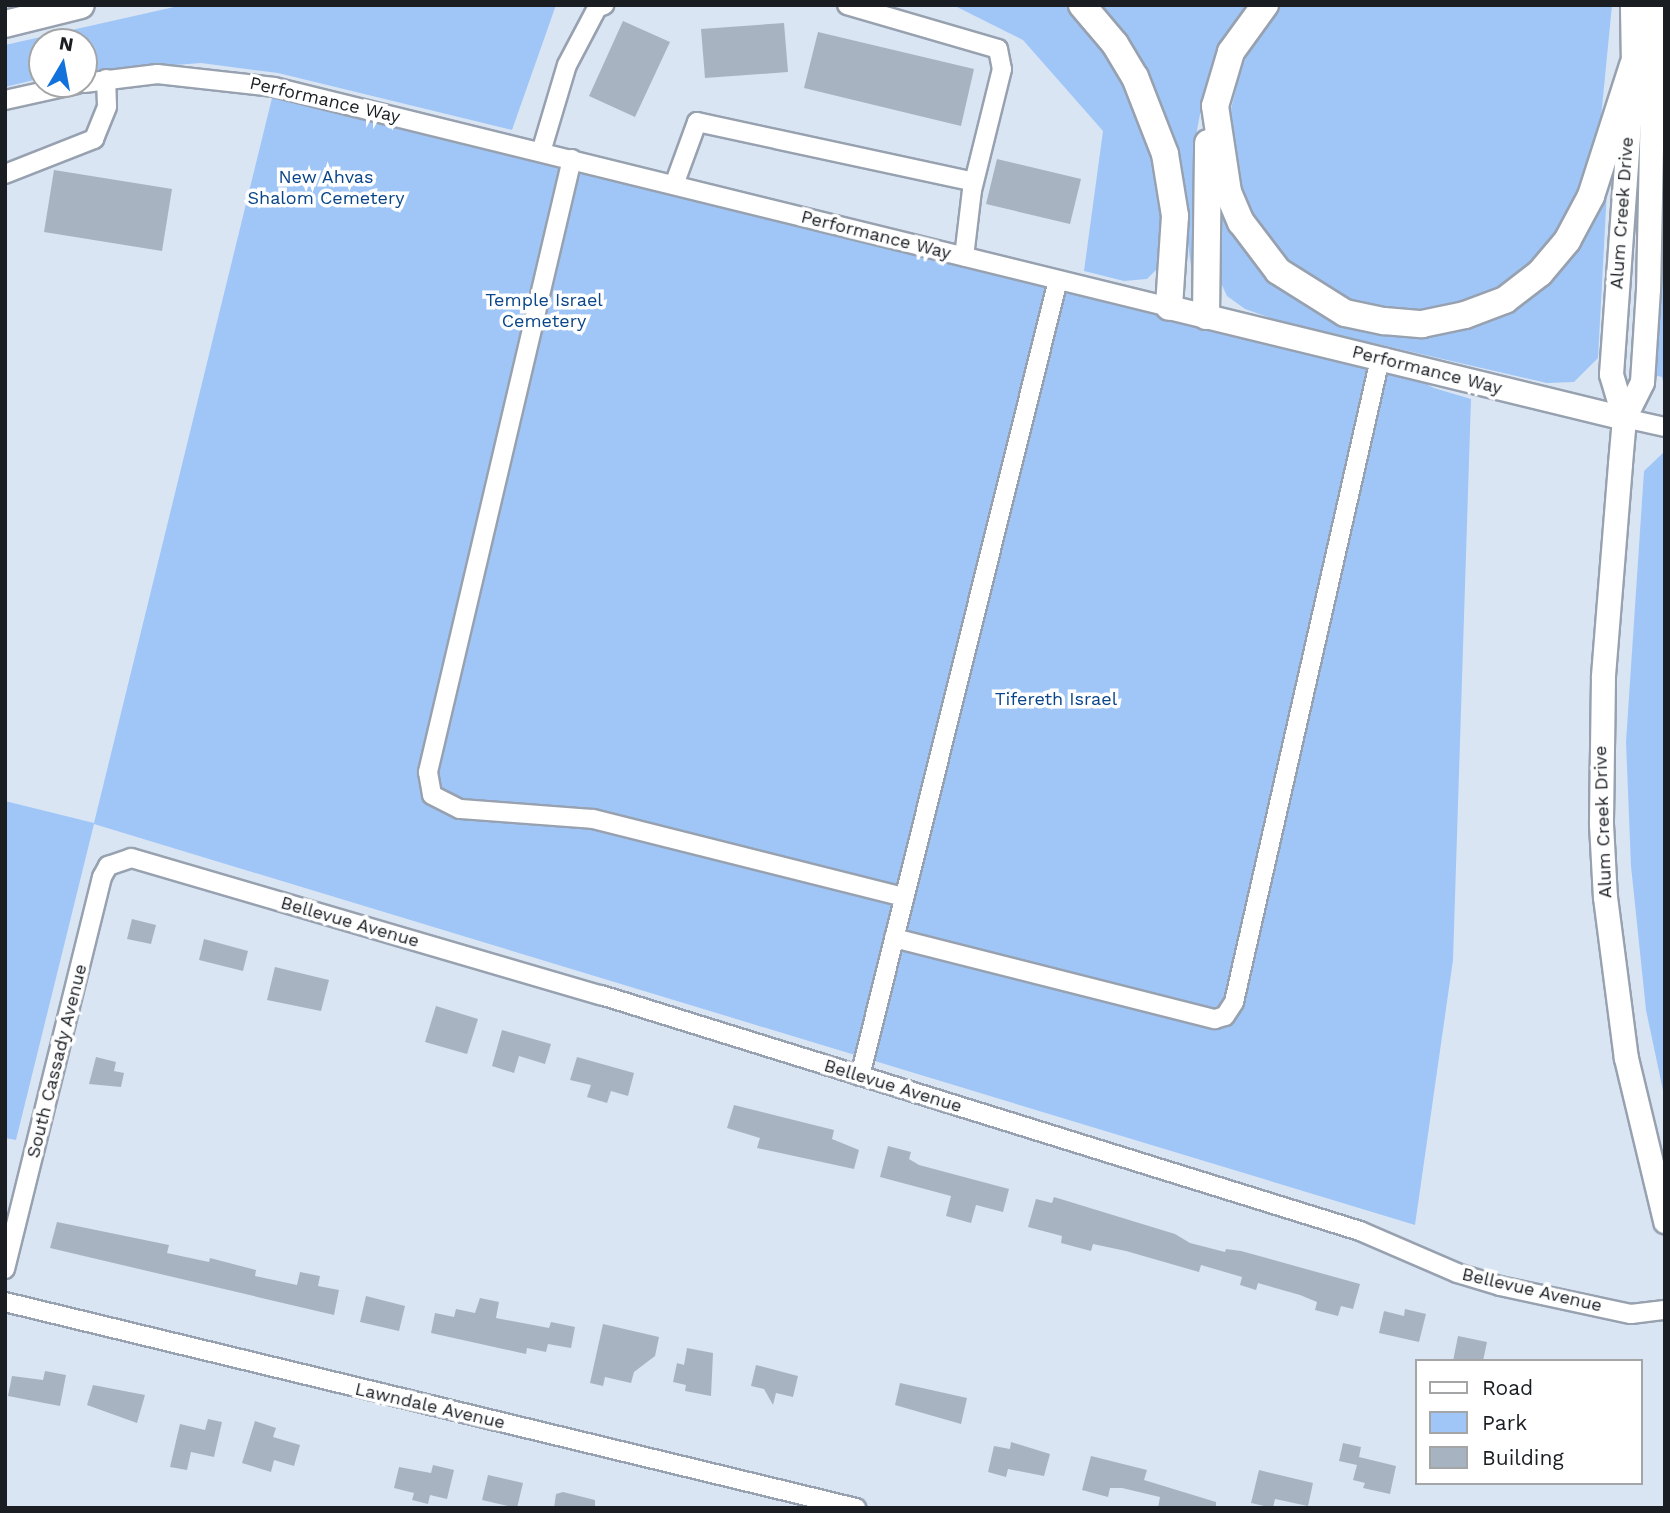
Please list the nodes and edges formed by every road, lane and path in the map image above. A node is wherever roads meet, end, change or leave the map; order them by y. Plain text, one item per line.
1 (81, 5) edge
2 (604, 5) edge
3 (847, 5) edge
4 (1082, 5) edge
5 (1265, 5) edge
6 (1632, 5) edge
7 (1654, 5) edge
8 (5, 24) edge
9 (1643, 70) junction
10 (106, 79) junction
11 (98, 80) edge
12 (28, 95) edge
13 (5, 100) edge
14 (1215, 106) junction
15 (541, 152) junction
16 (572, 159) junction
17 (5, 174) edge
18 (974, 182) junction
19 (674, 185) junction
20 (964, 257) junction
21 (1058, 280) junction
22 (1169, 307) junction
23 (1206, 316) junction
24 (1380, 359) junction
25 (1624, 418) junction
26 (1665, 427) edge
27 (119, 859) joint
28 (904, 897) junction
29 (894, 938) junction
30 (860, 1076) junction
31 (1665, 1221) edge
32 (5, 1269) edge
33 (5, 1302) edge
34 (1665, 1310) edge
35 (856, 1508) edge

1 - 8 highway
2 - 15 street
3 - 18 street
4 - 22 highway
5 - 14 highway
6 - 9 main road, Alum Creek Drive
7 - 9 main road, Alum Creek Drive
9 - 14 highway
9 - 25 main road, Alum Creek Drive
9 - 25 main road, Alum Creek Drive
10 - 11 street, Performance Way
10 - 15 street, Performance Way
10 - 17 street
12 - 13 street
14 - 23 highway
15 - 16 street, Performance Way
16 - 19 street, Performance Way
16 - 28 street
18 - 19 street
18 - 20 street
19 - 20 street, Performance Way
20 - 21 street, Performance Way
21 - 22 street, Performance Way
21 - 28 street
22 - 23 main road, Performance Way
23 - 24 main road, Performance Way
24 - 25 main road, Performance Way
24 - 29 street
25 - 26 street, Performance Way
25 - 31 main road, Alum Creek Drive
27 - 30 street, Bellevue Avenue
27 - 32 street, South Cassady Avenue
28 - 29 street
29 - 30 street
30 - 34 street, Bellevue Avenue
33 - 35 street, Lawndale Avenue

